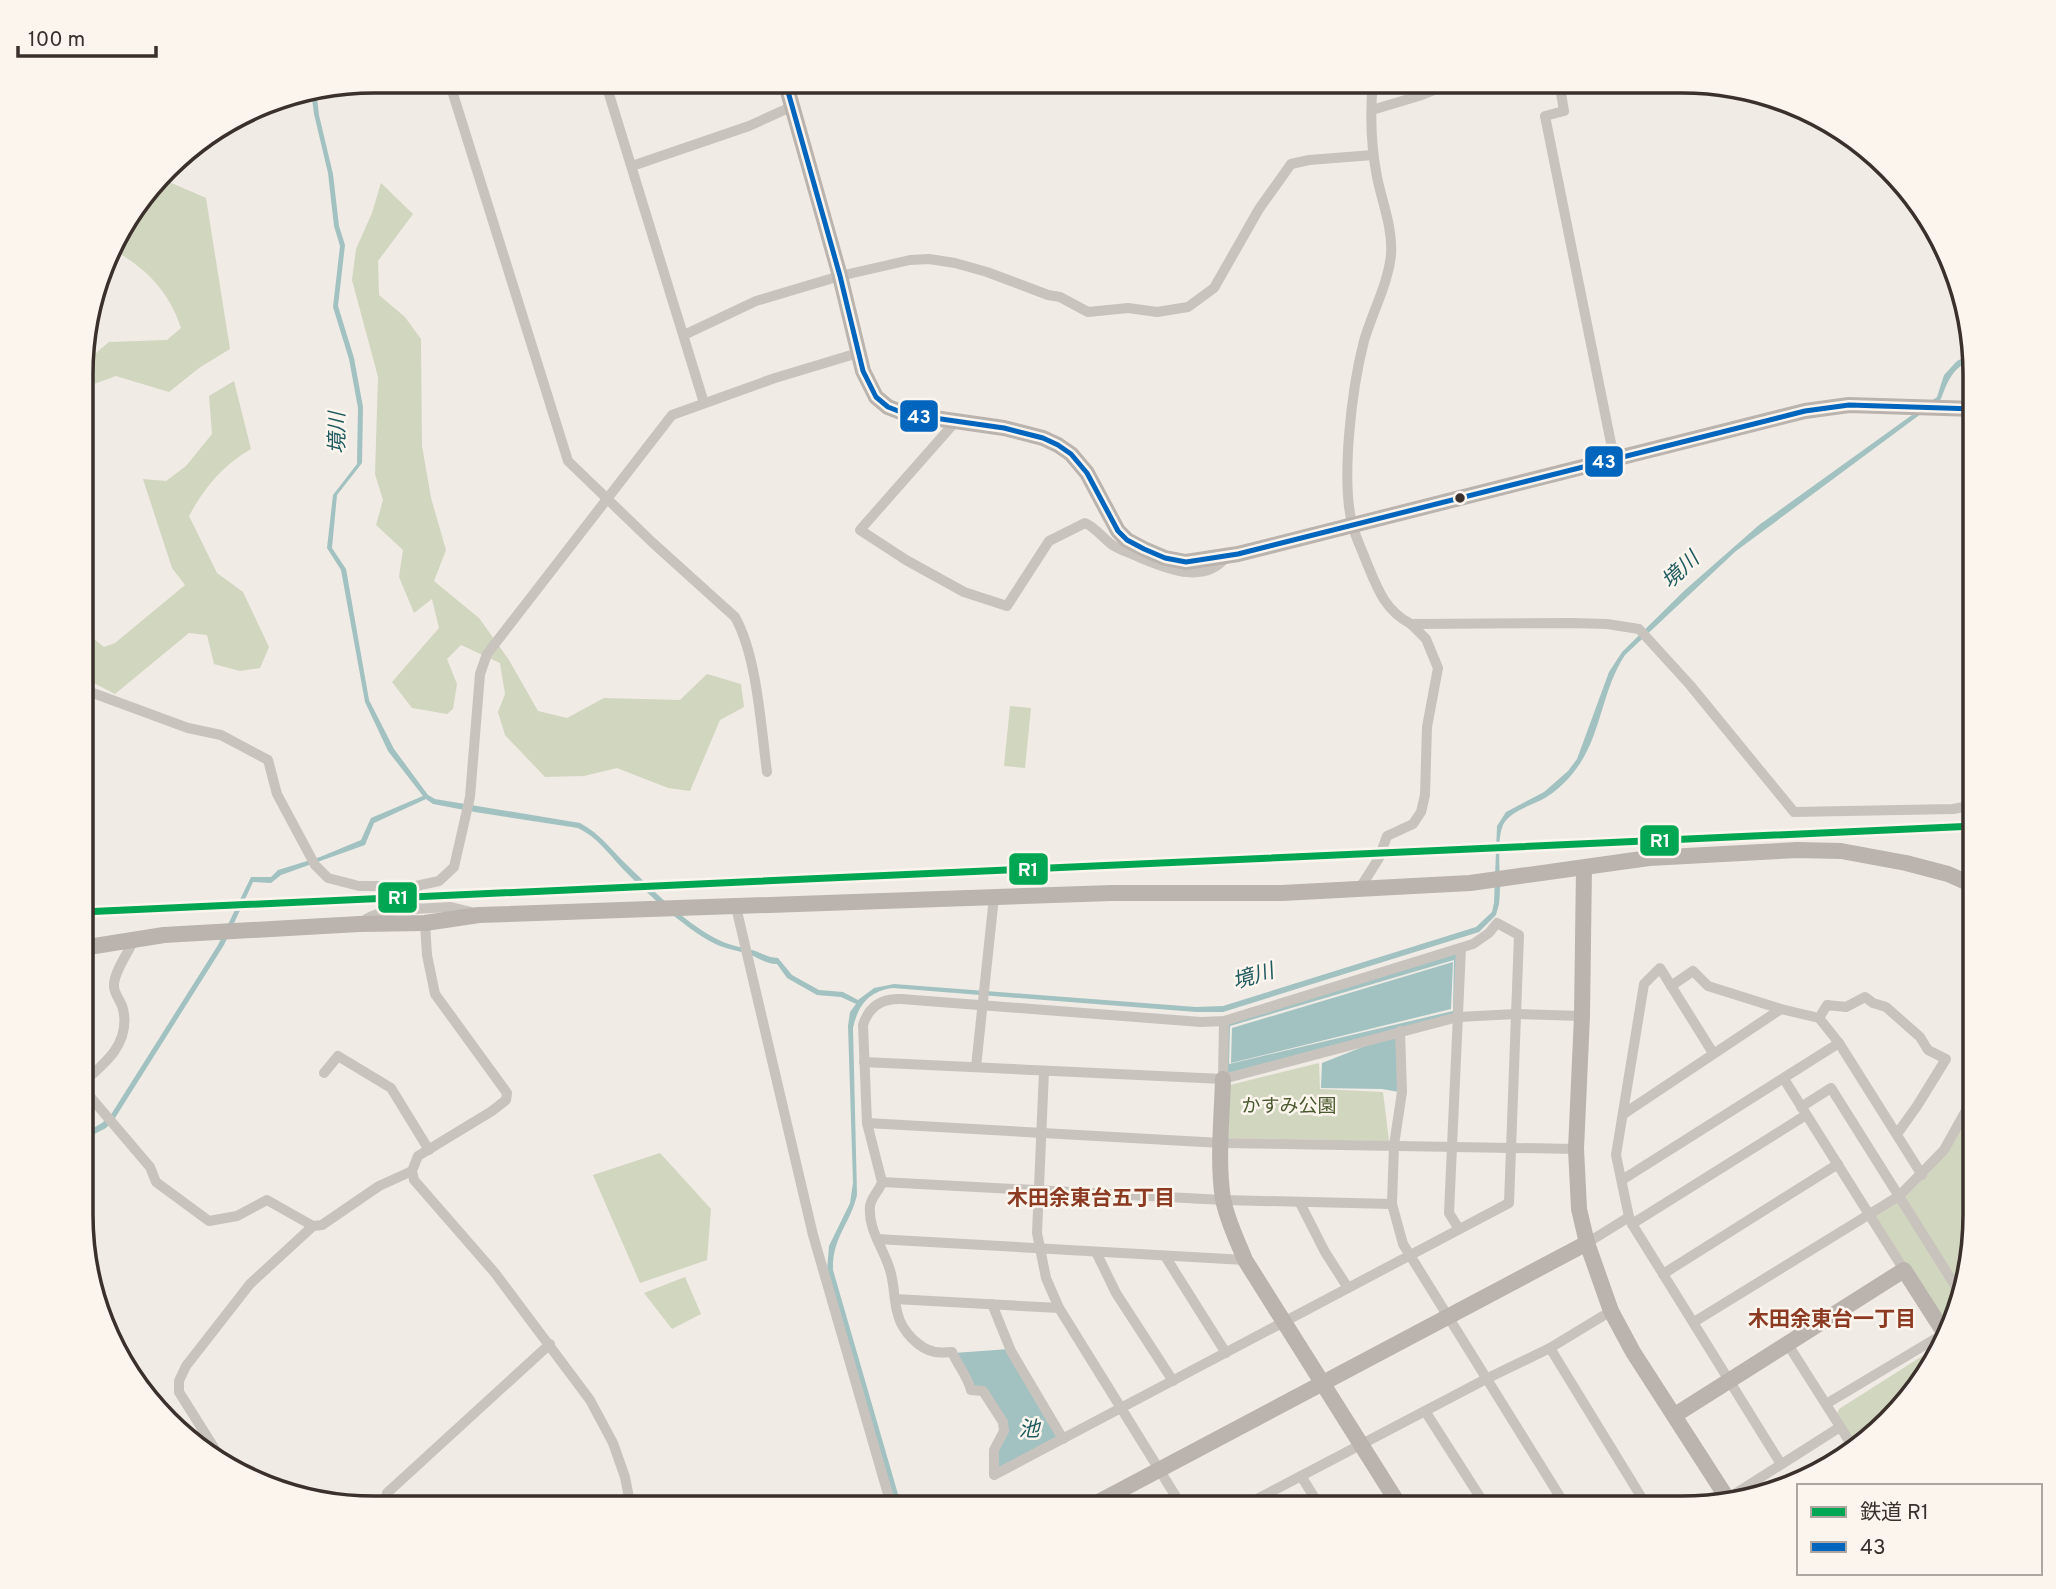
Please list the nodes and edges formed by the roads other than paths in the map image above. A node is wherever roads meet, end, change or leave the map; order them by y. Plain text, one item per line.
1 (453, 93) edge
2 (609, 93) edge
3 (789, 93) edge
4 (1373, 93) edge
5 (1427, 93) edge
6 (1561, 93) edge
7 (793, 106) junction
8 (1372, 110) junction
9 (1373, 155) junction
10 (632, 166) junction
11 (840, 276) junction
12 (684, 335) junction
13 (858, 353) junction
14 (704, 402) junction
15 (1963, 409) edge
16 (956, 421) junction
17 (1614, 458) junction
18 (608, 501) junction
19 (1352, 525) junction
20 (1227, 556) junction
21 (1411, 624) junction
22 (93, 693) edge
23 (767, 772) dead end
24 (1963, 807) edge
25 (1584, 868) junction
26 (1963, 881) edge
27 (416, 887) junction
28 (1360, 888) junction
29 (994, 898) junction
30 (736, 907) junction
31 (420, 916) junction
32 (134, 940) junction
33 (93, 946) edge
34 (1461, 948) junction
35 (1671, 986) junction
36 (981, 1006) junction
37 (1781, 1009) junction
38 (1516, 1014) junction
39 (1582, 1016) junction
40 (1458, 1017) junction
41 (1819, 1018) junction
42 (1224, 1021) junction
43 (1400, 1031) junction
44 (1839, 1044) junction
45 (1713, 1053) junction
46 (864, 1062) junction
47 (976, 1067) junction
48 (1044, 1071) junction
49 (324, 1073) dead end
50 (93, 1074) edge
51 (1223, 1079) junction
52 (1784, 1079) junction
53 (93, 1098) edge
54 (1803, 1111) junction
55 (1625, 1113) junction
56 (1963, 1116) edge
57 (867, 1123) junction
58 (1041, 1133) junction
59 (1897, 1134) junction
60 (1221, 1143) junction
61 (1394, 1145) junction
62 (1452, 1147) junction
63 (1510, 1149) junction
64 (1576, 1149) junction
65 (429, 1150) junction
66 (1838, 1164) junction
67 (412, 1171) junction
68 (1922, 1175) junction
69 (1622, 1180) junction
70 (882, 1182) junction
71 (1037, 1190) junction
72 (1899, 1196) junction
73 (1223, 1200) junction
74 (1300, 1203) junction
75 (1392, 1205) junction
76 (1869, 1214) junction
77 (1631, 1221) junction
78 (313, 1226) junction
79 (1459, 1229) junction
80 (877, 1239) junction
81 (1587, 1243) junction
82 (1039, 1249) junction
83 (1096, 1252) junction
84 (1165, 1256) junction
85 (1409, 1256) junction
86 (1245, 1260) junction
87 (1904, 1270) junction
88 (1663, 1274) junction
89 (1955, 1285) edge
90 (1348, 1288) junction
91 (895, 1299) junction
92 (992, 1304) junction
93 (1059, 1308) junction
94 (1611, 1311) junction
95 (1446, 1317) junction
96 (1694, 1322) junction
97 (1284, 1323) junction
98 (1940, 1326) edge
99 (550, 1343) junction
100 (1787, 1343) junction
101 (1933, 1343) edge
102 (1550, 1348) junction
103 (1226, 1353) junction
104 (1486, 1379) junction
105 (1730, 1380) junction
106 (1172, 1381) junction
107 (1322, 1383) junction
108 (1826, 1404) junction
109 (1121, 1409) junction
110 (1425, 1411) junction
111 (1675, 1415) junction
112 (1840, 1427) junction
113 (1063, 1439) junction
114 (1849, 1441) edge
115 (1361, 1444) junction
116 (212, 1445) edge
117 (1781, 1464) junction
118 (1158, 1470) junction
119 (1301, 1476) junction
120 (1740, 1490) edge
121 (1725, 1493) edge
122 (386, 1496) edge
123 (629, 1496) edge
124 (889, 1496) edge
125 (1109, 1496) edge
126 (1175, 1496) edge
127 (1267, 1496) edge
128 (1314, 1496) edge
129 (1394, 1496) edge
130 (1479, 1496) edge
131 (1559, 1496) edge
132 (1641, 1496) edge

1 - 18 street
2 - 10 street
3 - 7 street
4 - 8 street
5 - 8 street
6 - 17 street
7 - 10 street
7 - 11 street
8 - 9 street
9 - 11 street
9 - 19 street
10 - 12 street
11 - 12 street
11 - 13 street
12 - 14 street
13 - 14 street
13 - 16 street
14 - 18 street
15 - 17 street
16 - 20 street
16 - 20 street
17 - 19 street
18 - 23 street
18 - 27 street
19 - 20 street
19 - 21 street
21 - 24 street
21 - 28 street
22 - 27 street
25 - 26 street
25 - 28 street
25 - 39 street
27 - 31 street
28 - 29 street
29 - 30 street
29 - 36 street
30 - 31 street
30 - 124 street
31 - 32 street
31 - 65 street
32 - 33 street
32 - 50 street
34 - 38 street
34 - 40 street
34 - 42 street
35 - 37 street
35 - 45 street
35 - 55 street
36 - 42 street
36 - 46 street
36 - 47 street
37 - 41 street
37 - 45 street
38 - 39 street
38 - 40 street
38 - 63 street
39 - 64 street
40 - 43 street
40 - 62 street
41 - 44 street
41 - 59 street
42 - 51 street
43 - 51 street
43 - 61 street
44 - 52 street
44 - 59 street
45 - 55 street
46 - 47 street
46 - 57 street
47 - 48 street
48 - 51 street
48 - 58 street
49 - 65 street
51 - 60 street
52 - 54 street
52 - 69 street
53 - 78 street
54 - 66 street
54 - 72 street
54 - 77 street
55 - 69 street
56 - 68 street
57 - 58 street
57 - 70 street
58 - 60 street
58 - 71 street
59 - 68 street
60 - 61 street
60 - 73 street
61 - 62 street
61 - 75 street
62 - 63 street
62 - 79 street
63 - 64 street
63 - 79 street
64 - 81 street
65 - 67 street
66 - 76 street
66 - 88 street
67 - 78 street
67 - 99 street
68 - 72 street
69 - 77 street
70 - 71 street
70 - 80 street
71 - 73 street
71 - 82 street
72 - 76 street
72 - 89 street
73 - 74 street
73 - 86 street
74 - 75 street
74 - 90 street
75 - 85 street
76 - 87 street
76 - 96 street
77 - 81 street
77 - 88 street
78 - 116 street
79 - 85 street
80 - 82 street
80 - 91 street
81 - 94 street
81 - 95 street
82 - 83 street
82 - 93 street
83 - 84 street
83 - 106 street
84 - 86 street
84 - 103 street
85 - 90 street
85 - 95 street
86 - 97 street
87 - 98 street
87 - 100 street
88 - 96 street
90 - 97 street
91 - 92 street
91 - 113 street
92 - 93 street
92 - 113 street
93 - 109 street
94 - 102 street
94 - 111 street
95 - 104 street
95 - 107 street
96 - 105 street
97 - 103 street
97 - 107 street
99 - 122 street
99 - 123 street
100 - 105 street
100 - 108 street
101 - 108 street
102 - 104 street
102 - 132 street
103 - 106 street
104 - 110 street
104 - 131 street
105 - 111 street
105 - 117 street
106 - 109 street
107 - 115 street
107 - 118 street
108 - 112 street
109 - 113 street
109 - 118 street
110 - 115 street
110 - 130 street
111 - 121 street
112 - 114 street
112 - 117 street
115 - 119 street
115 - 129 street
117 - 120 street
118 - 125 street
118 - 126 street
119 - 127 street
119 - 128 street

